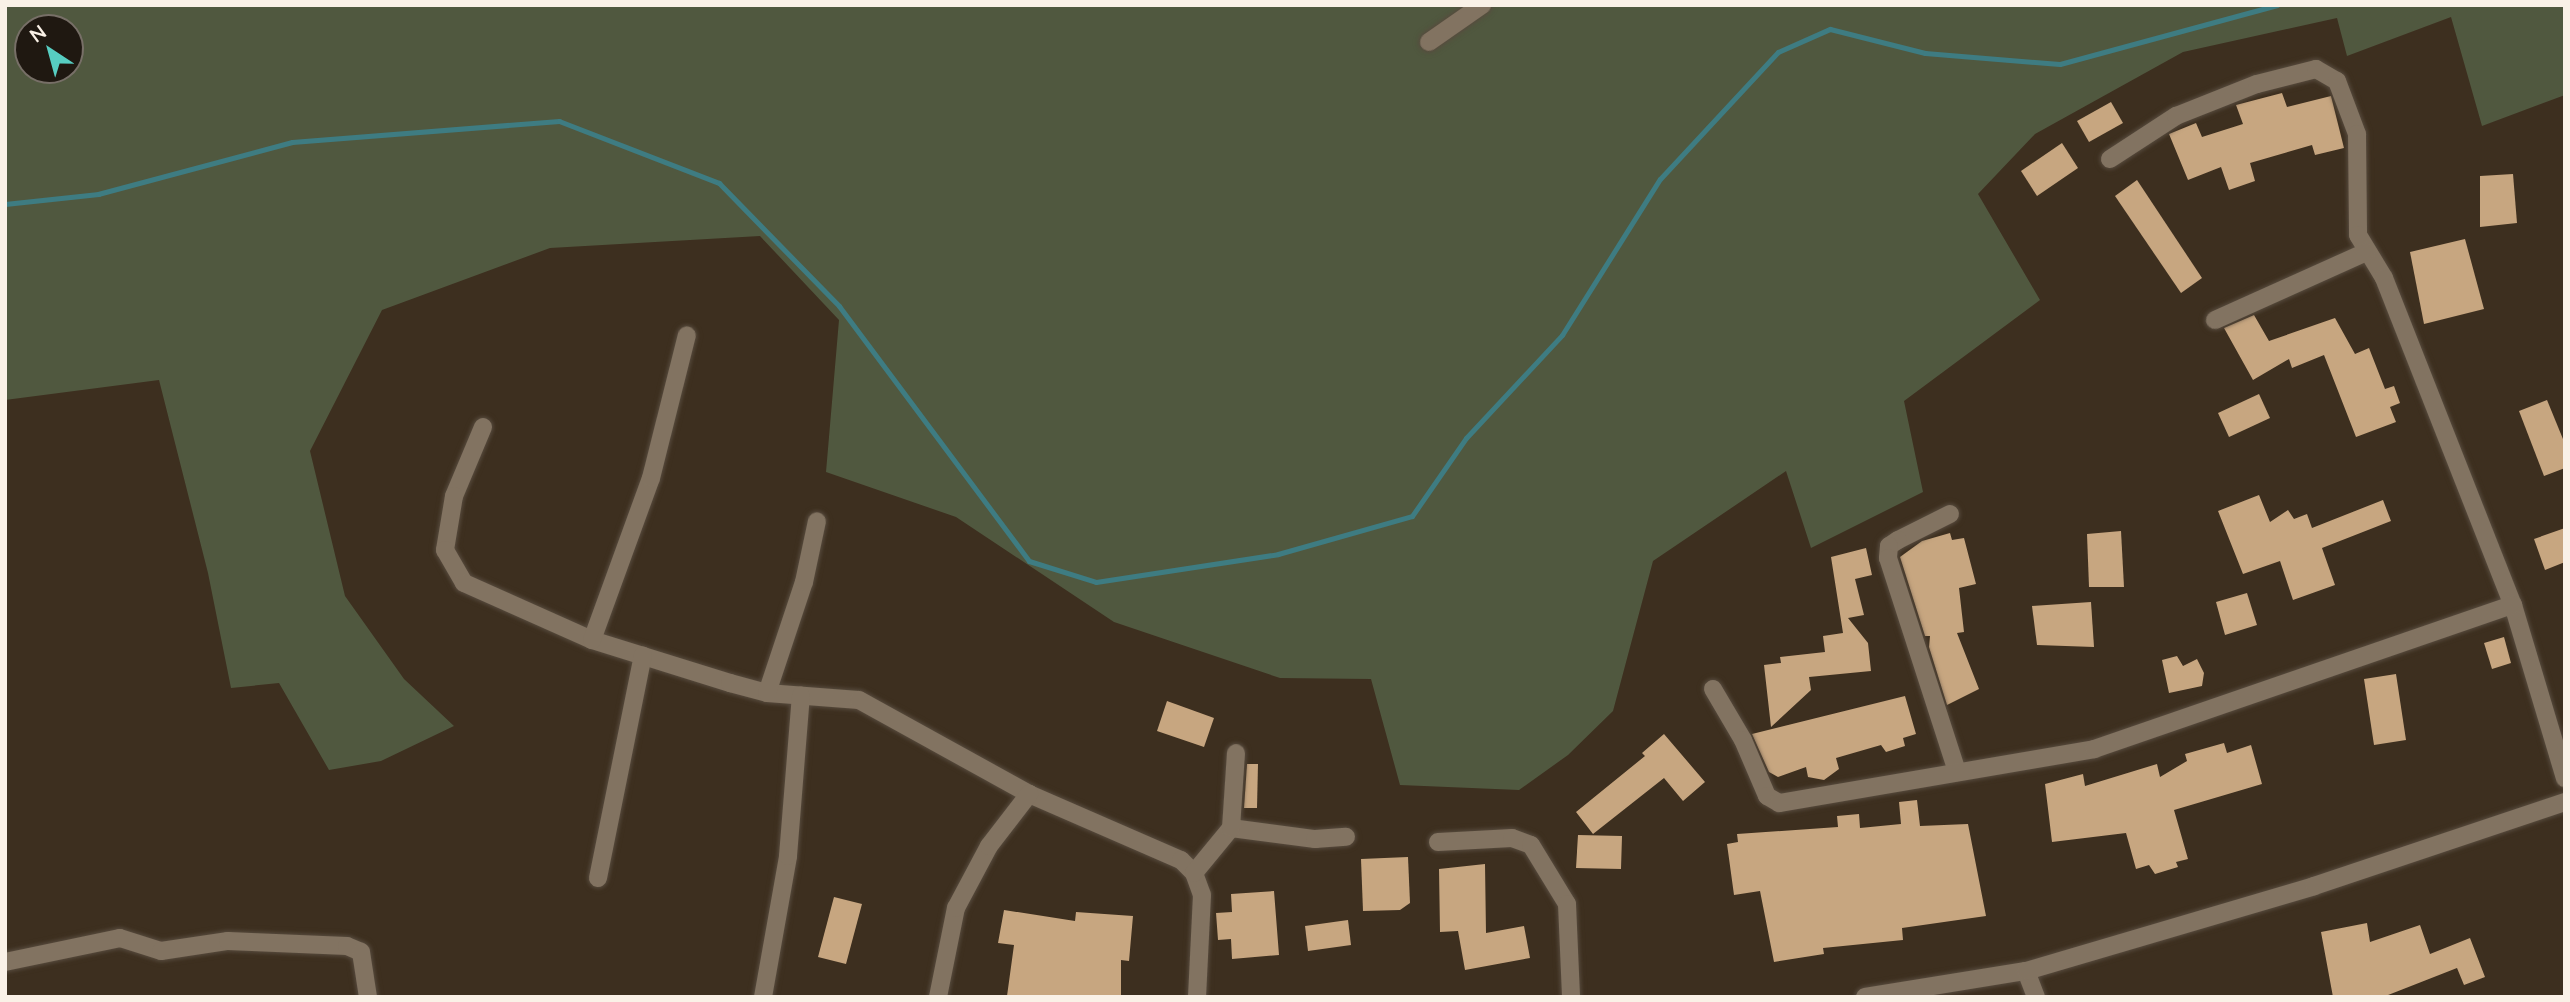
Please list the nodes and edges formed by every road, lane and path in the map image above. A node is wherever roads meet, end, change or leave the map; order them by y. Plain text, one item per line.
1 (1482, 5) edge
2 (1429, 42) dead end
3 (2110, 159) dead end
4 (2366, 252) junction
5 (2215, 320) dead end
6 (687, 335) dead end
7 (484, 427) dead end
8 (1950, 514) dead end
9 (817, 521) dead end
10 (2513, 605) junction
11 (592, 640) junction
12 (643, 655) junction
13 (1713, 689) dead end
14 (767, 693) junction
15 (801, 696) junction
16 (1236, 752) dead end
17 (1957, 772) junction
18 (2565, 778) edge
19 (1029, 794) junction
20 (2565, 802) edge
21 (1231, 828) junction
22 (1346, 837) dead end
23 (1438, 842) dead end
24 (1194, 873) junction
25 (598, 878) dead end
26 (5, 962) edge
27 (2026, 971) junction
28 (368, 997) edge
29 (763, 997) edge
30 (938, 997) edge
31 (1196, 997) edge
32 (1572, 997) edge
33 (1865, 997) edge
34 (2036, 997) edge

1 - 2 street
3 - 4 street
4 - 5 street
4 - 10 street
6 - 11 street
7 - 11 street
8 - 17 street
9 - 14 street
10 - 17 street
10 - 18 street
11 - 12 street
12 - 14 street
12 - 25 street
13 - 17 street
14 - 15 street
15 - 19 street
15 - 29 street
16 - 21 street
19 - 24 street
19 - 30 street
20 - 27 street
21 - 22 street
21 - 24 street
23 - 32 street
24 - 31 street
26 - 28 street
27 - 33 street
27 - 34 street

